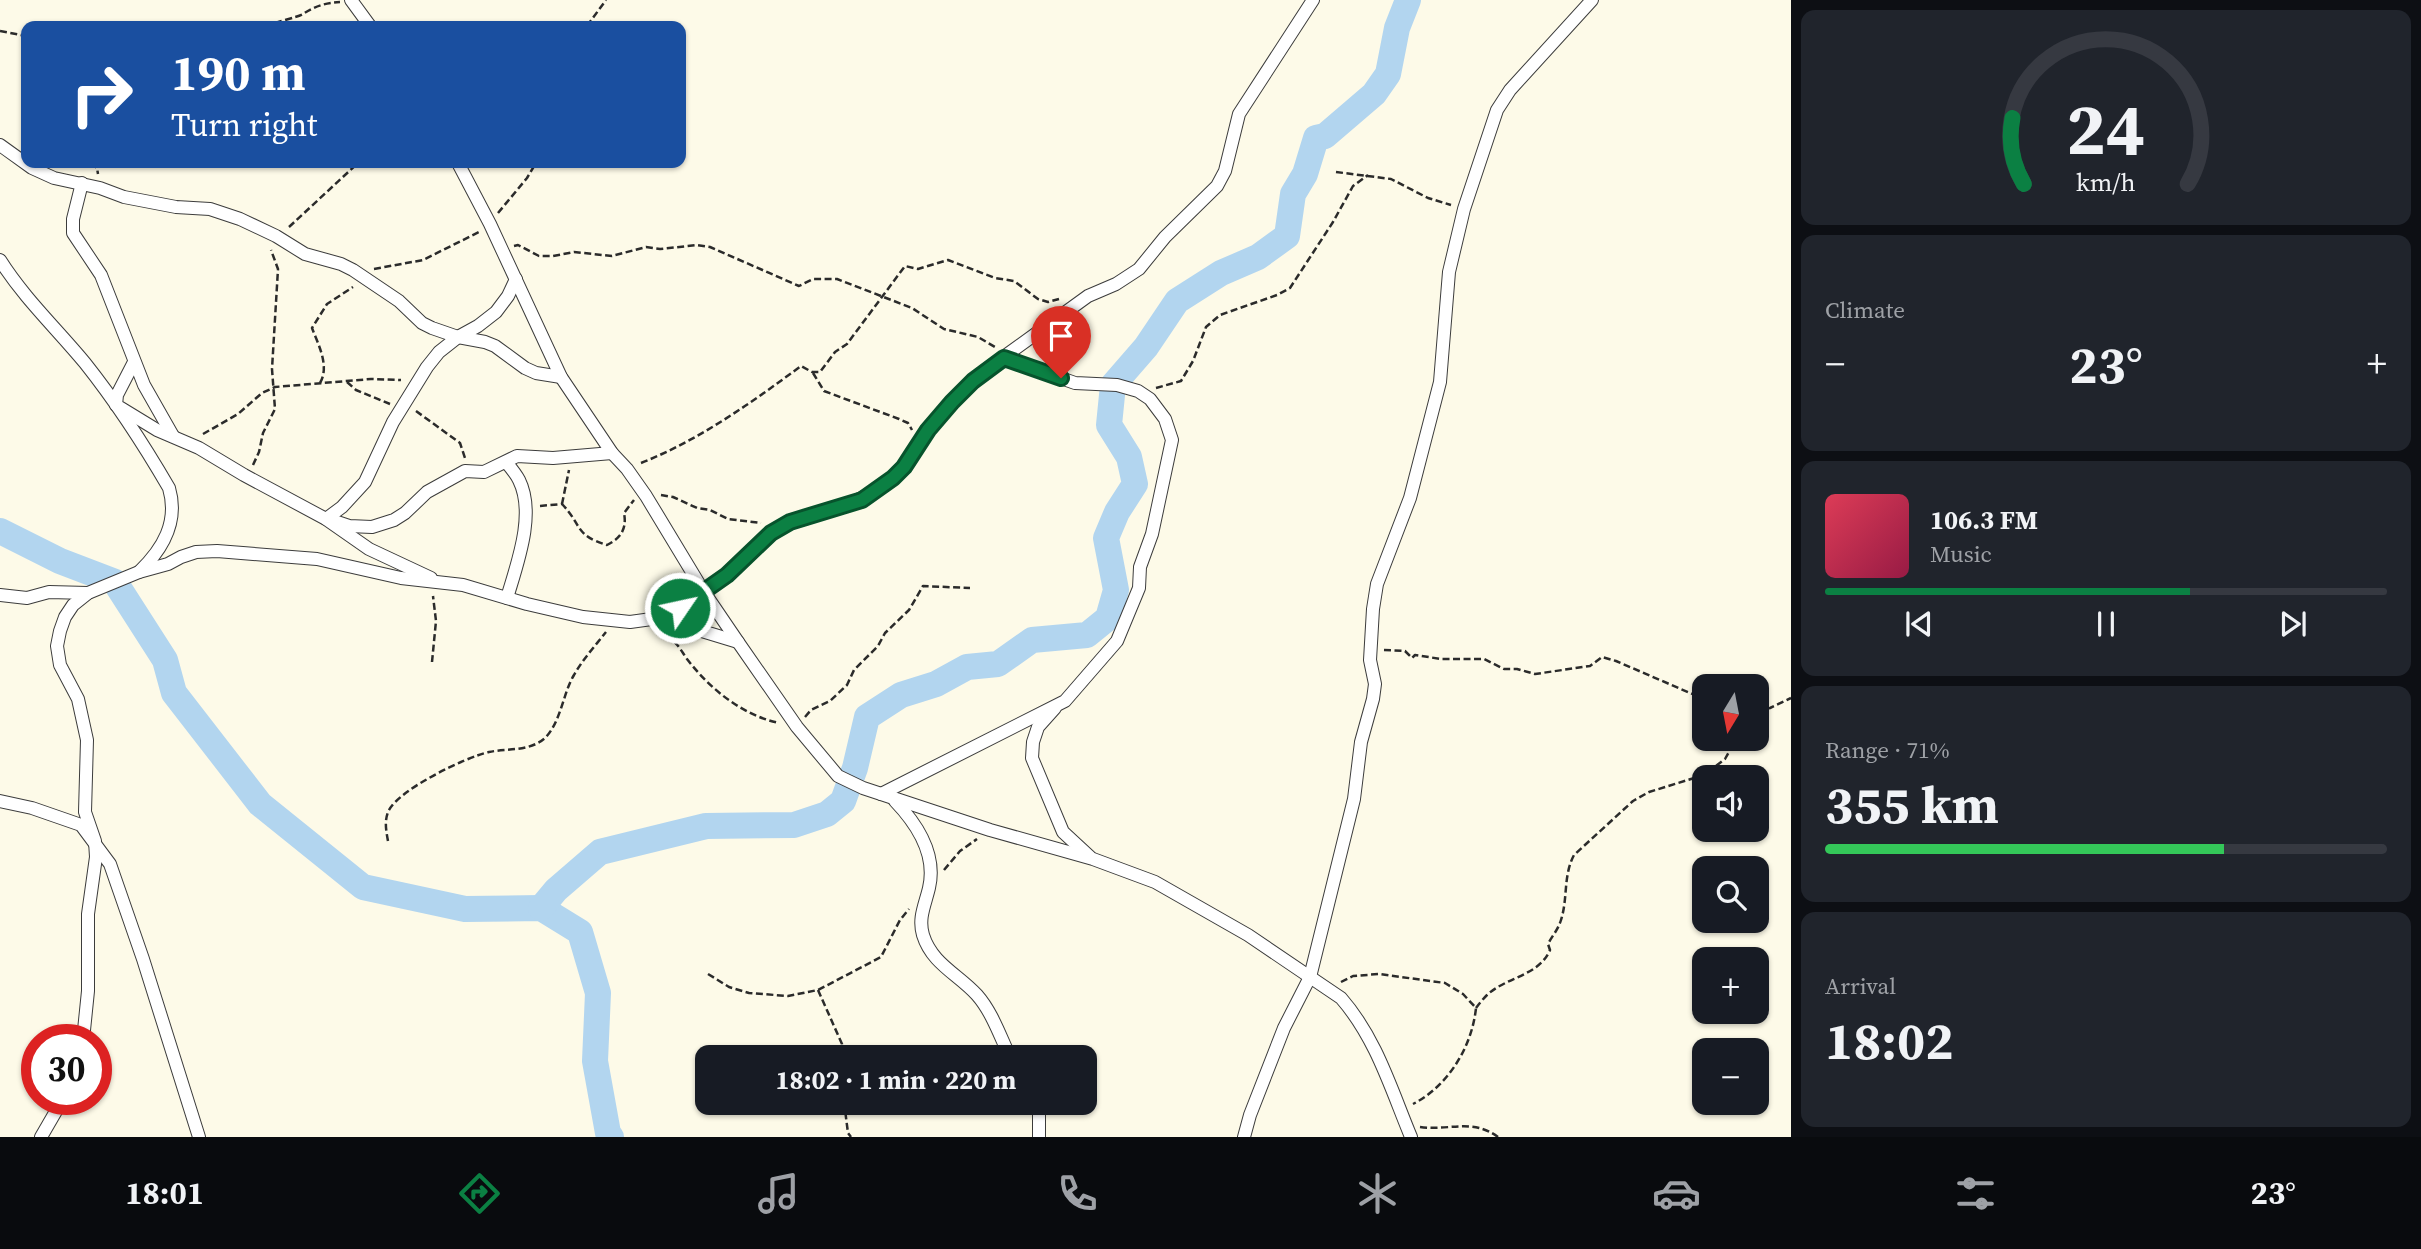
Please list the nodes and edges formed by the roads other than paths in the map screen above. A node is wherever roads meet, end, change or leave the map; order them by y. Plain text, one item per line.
1 (1313, 0) edge
2 (1592, 0) edge
3 (351, 1) edge
4 (366, 21) edge
5 (0, 145) edge
6 (21, 160) edge
7 (32, 168) edge
8 (461, 168) edge
9 (82, 183) junction
10 (0, 260) edge
11 (516, 279) junction
12 (458, 337) junction
13 (1004, 358) junction
14 (134, 362) junction
15 (561, 377) junction
16 (116, 405) junction
17 (178, 438) junction
18 (612, 453) junction
19 (506, 462) junction
20 (326, 519) junction
21 (139, 572) junction
22 (438, 583) junction
23 (704, 592) junction
24 (88, 593) junction
25 (0, 595) edge
26 (507, 598) junction
27 (659, 618) junction
28 (737, 642) junction
29 (1059, 704) junction
30 (887, 796) junction
31 (0, 801) edge
32 (94, 841) junction
33 (1093, 859) junction
34 (1310, 977) junction
35 (85, 1024) edge
36 (1004, 1045) edge
37 (54, 1115) edge
38 (1039, 1115) edge
39 (1409, 1131) edge
40 (41, 1137) edge
41 (199, 1137) edge
42 (1039, 1137) edge
43 (1244, 1137) edge

1 - 13 street
2 - 34 street
3 - 4 street
5 - 6 street
7 - 9 street
8 - 11 street
9 - 12 street
9 - 14 street
10 - 16 street
11 - 12 street
11 - 15 street
12 - 15 street
12 - 20 street
13 - 23 street
13 - 29 street
14 - 16 street
14 - 17 street
15 - 18 street
16 - 17 street
16 - 21 street
17 - 20 street
18 - 19 street
18 - 23 street
19 - 20 street
19 - 26 street
20 - 22 street
21 - 22 street
21 - 24 street
22 - 26 street
23 - 27 street
23 - 28 street
24 - 25 street
24 - 32 street
26 - 27 street
27 - 28 street
28 - 30 street
29 - 30 street
29 - 33 street
30 - 33 street
30 - 36 street
31 - 32 street
32 - 35 street
32 - 41 street
33 - 34 street
34 - 39 street
34 - 43 street
37 - 40 street
38 - 42 street

